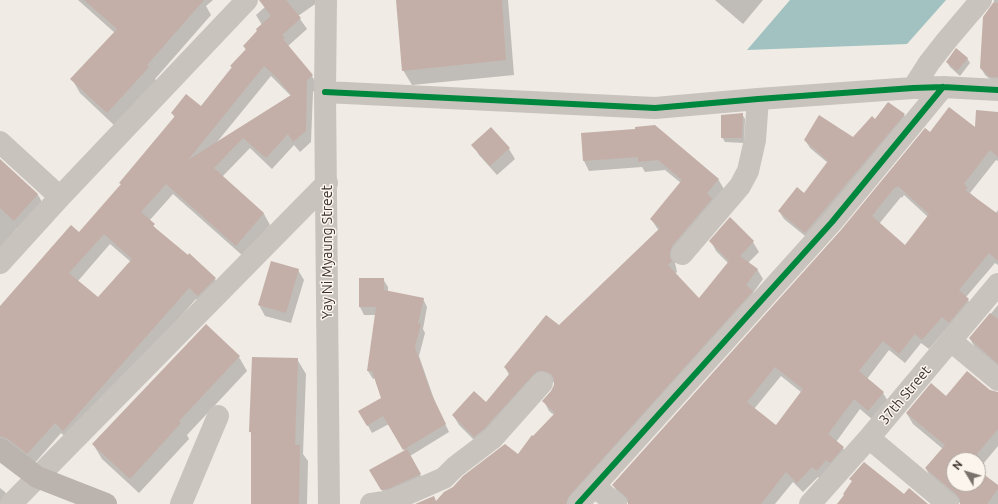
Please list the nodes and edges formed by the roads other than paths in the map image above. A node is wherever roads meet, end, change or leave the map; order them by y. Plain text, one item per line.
1 (247, 0) edge
2 (326, 0) edge
3 (981, 0) edge
4 (913, 88) junction
5 (943, 88) junction
6 (998, 90) edge
7 (325, 92) junction
8 (758, 98) junction
9 (0, 142) edge
10 (327, 183) junction
11 (60, 197) junction
12 (682, 254) dead end
13 (0, 263) edge
14 (998, 284) edge
15 (950, 340) junction
16 (998, 380) edge
17 (542, 383) dead end
18 (218, 416) dead end
19 (869, 438) junction
20 (0, 449) edge
21 (37, 477) junction
22 (594, 486) junction
23 (11, 504) edge
24 (106, 504) edge
25 (181, 504) edge
26 (329, 504) edge
27 (371, 504) edge
28 (578, 504) edge
29 (616, 504) edge
30 (810, 504) edge
31 (948, 504) edge

1 - 11 street
2 - 7 street, Yay Ni Myaung Street
3 - 4 street
4 - 5 street
4 - 8 street
5 - 6 street
5 - 22 street
7 - 8 street
7 - 10 street, Yay Ni Myaung Street
8 - 12 street
9 - 11 street
10 - 21 street
10 - 26 street, Yay Ni Myaung Street
11 - 13 street
14 - 15 street, 37th Street
15 - 16 street
15 - 19 street, 37th Street
17 - 27 street
18 - 25 street
19 - 30 street, 37th Street
19 - 31 street
20 - 21 main road
21 - 23 street
21 - 24 main road
22 - 28 street
22 - 29 street

